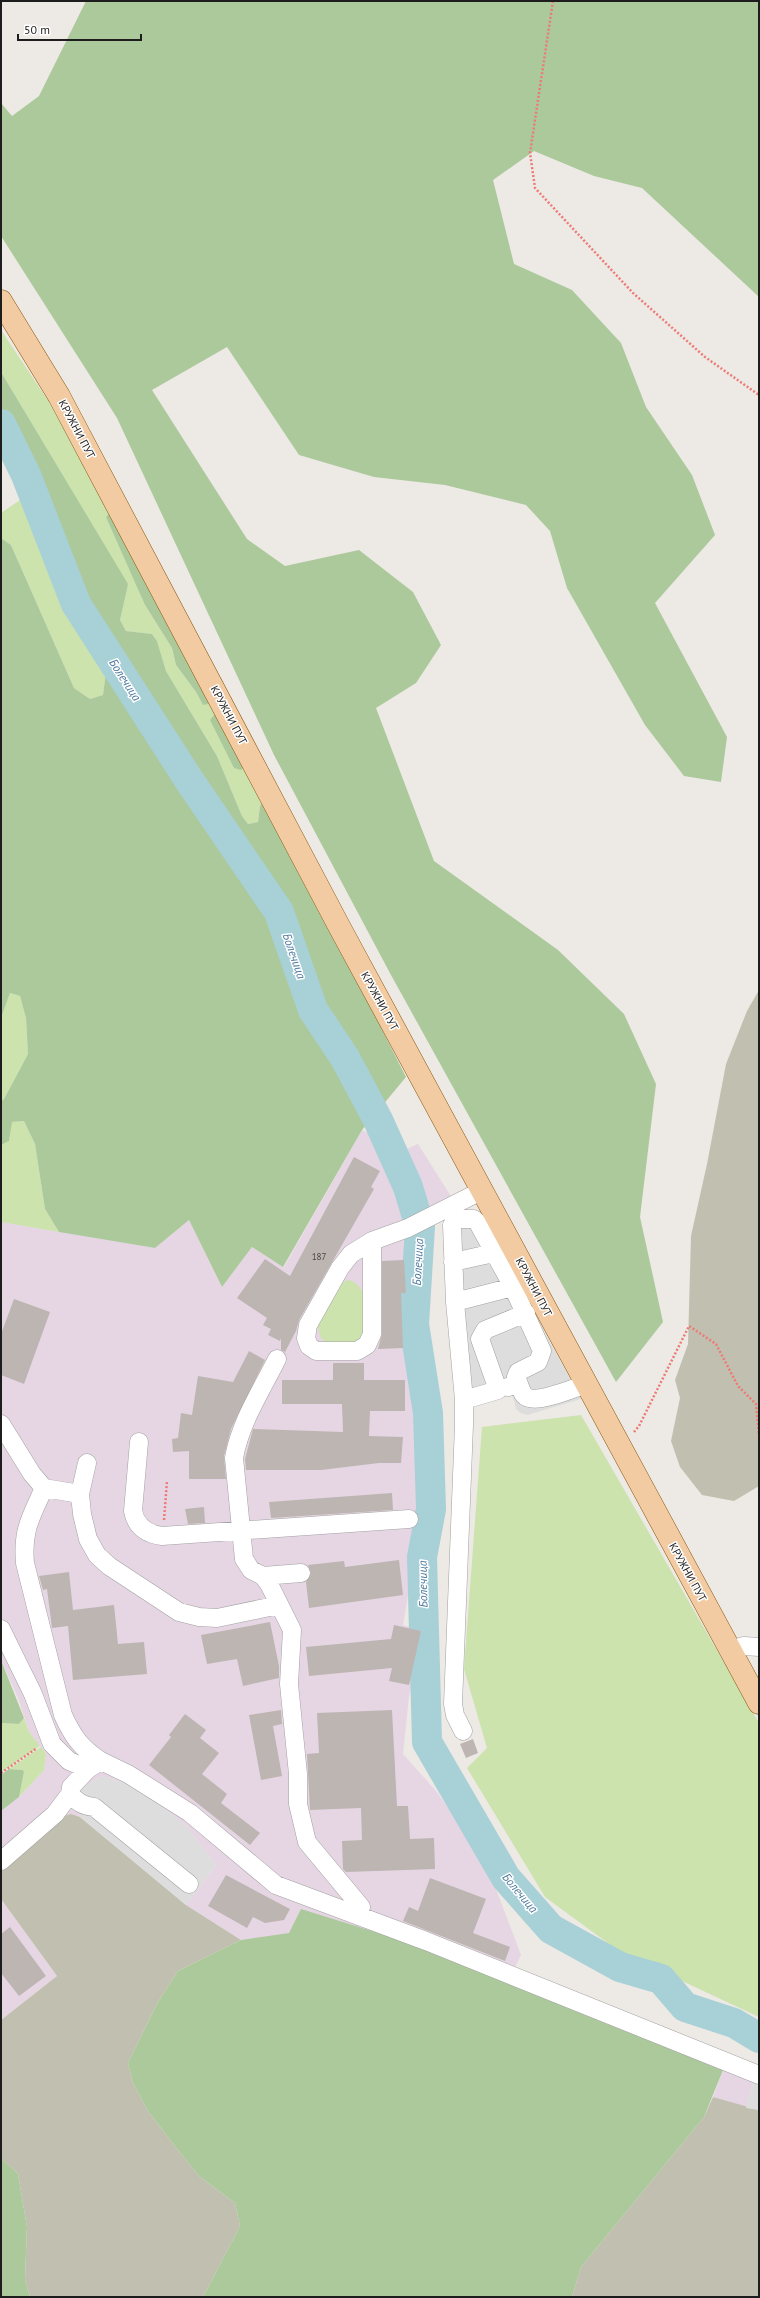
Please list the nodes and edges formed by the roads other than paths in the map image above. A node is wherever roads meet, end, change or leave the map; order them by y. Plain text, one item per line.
1 (1, 301) edge
2 (482, 1190) junction
3 (372, 1241) junction
4 (494, 1254) junction
5 (453, 1262) junction
6 (513, 1287) junction
7 (455, 1302) junction
8 (526, 1313) junction
9 (278, 1359) dead end
10 (518, 1384) junction
11 (587, 1384) junction
12 (498, 1390) junction
13 (464, 1400) junction
14 (1, 1424) edge
15 (139, 1442) dead end
16 (87, 1463) dead end
17 (44, 1488) junction
18 (80, 1494) junction
19 (409, 1519) dead end
20 (241, 1531) junction
21 (301, 1573) dead end
22 (263, 1576) junction
23 (279, 1605) junction
24 (1, 1629) edge
25 (759, 1647) edge
26 (730, 1650) junction
27 (759, 1703) edge
28 (463, 1731) dead end
29 (95, 1765) junction
30 (70, 1794) junction
31 (1, 1861) edge
32 (189, 1884) dead end
33 (358, 1916) junction
34 (759, 2075) edge

1 - 2 main road, КРУЖНИ ПУТ
2 - 3 street
2 - 11 main road, КРУЖНИ ПУТ
3 - 3 street
4 - 5 street
4 - 5 street
4 - 6 street
5 - 7 street
6 - 7 street
6 - 8 street
7 - 13 street
8 - 10 street
8 - 12 street
9 - 20 street
10 - 11 street
10 - 12 street
11 - 26 main road, КРУЖНИ ПУТ
12 - 13 street
13 - 28 street
14 - 17 street
15 - 20 street
16 - 18 street
17 - 18 street
17 - 29 street
18 - 23 street
19 - 20 street
20 - 22 street
21 - 22 street
22 - 23 street
23 - 33 street
24 - 29 street
25 - 26 street
26 - 27 main road, КРУЖНИ ПУТ
29 - 30 street
29 - 33 street
30 - 31 street
30 - 32 street
33 - 34 street

